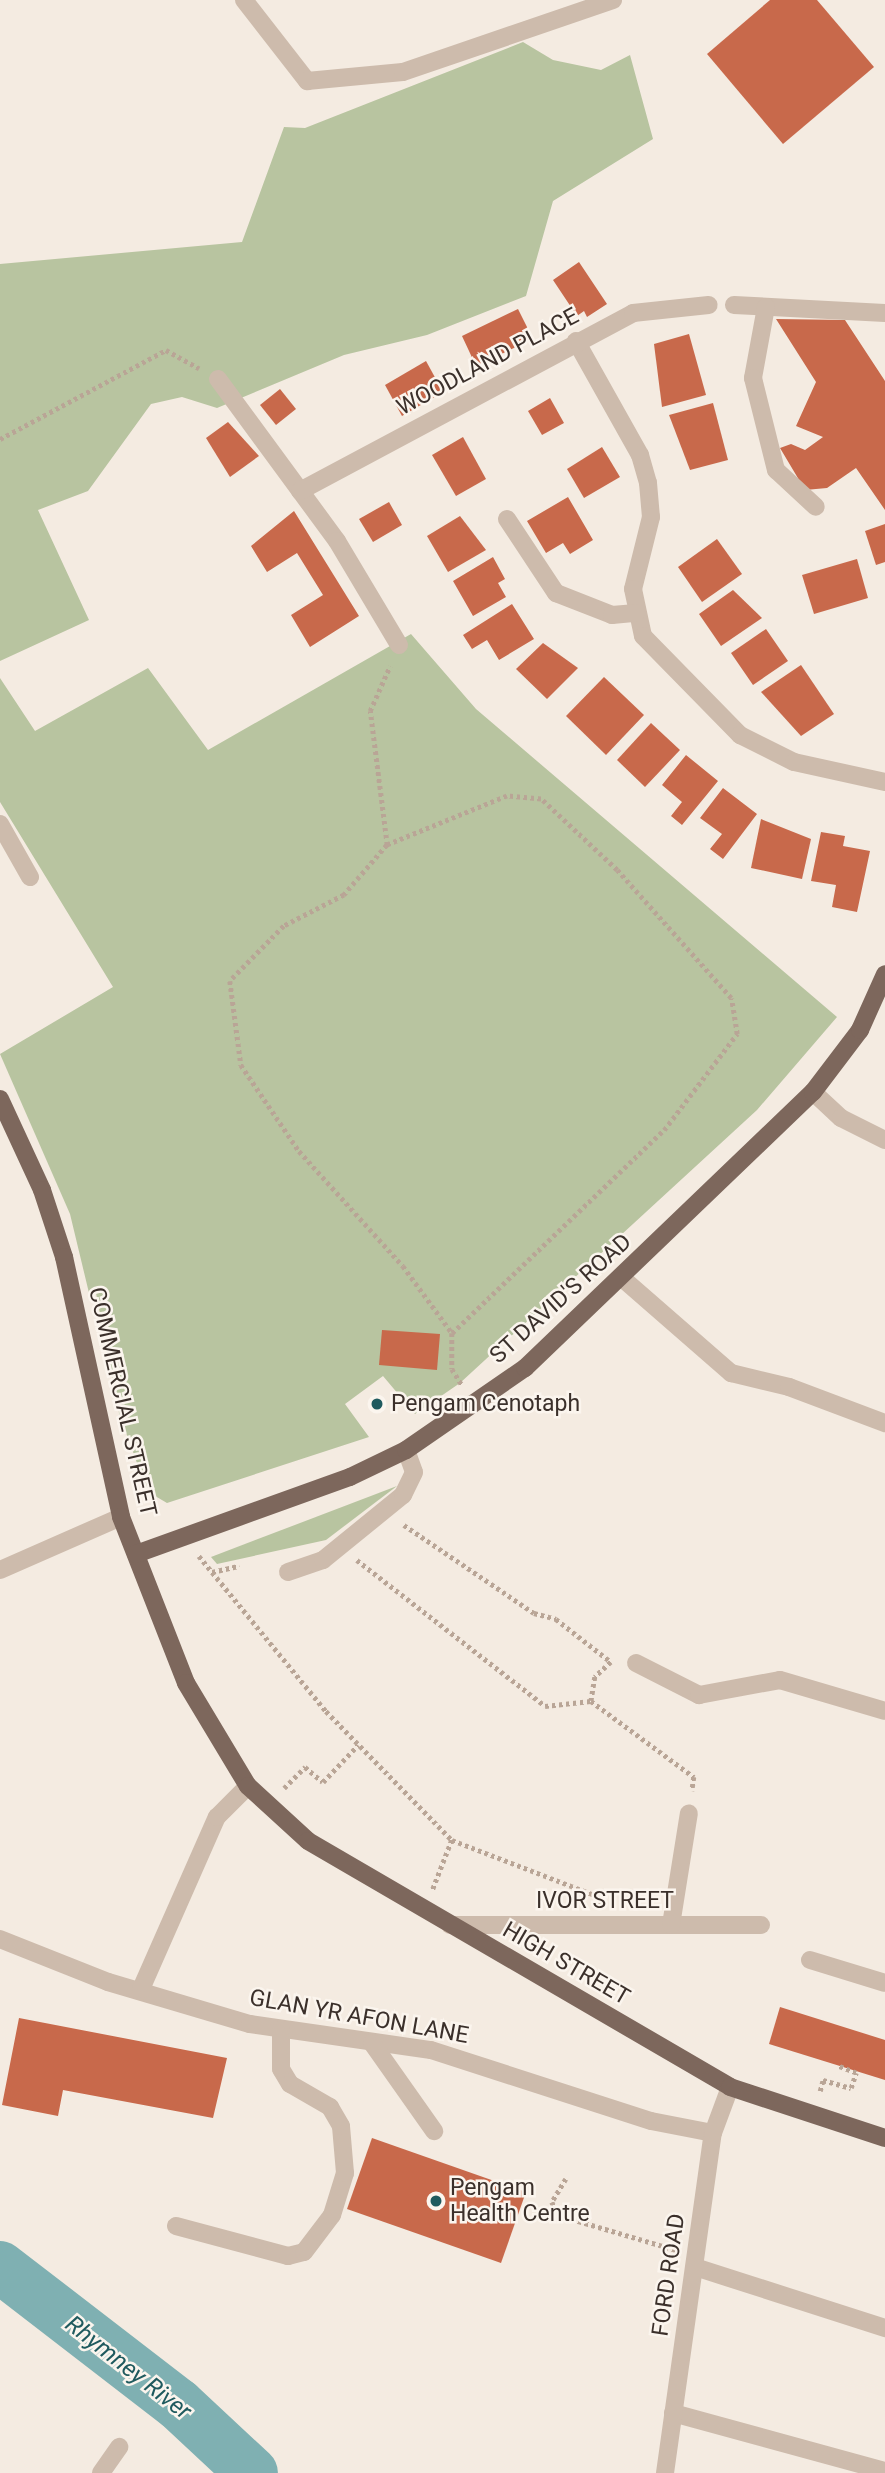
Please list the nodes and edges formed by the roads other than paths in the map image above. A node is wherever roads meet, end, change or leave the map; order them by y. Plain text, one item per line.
1 (244, 0) edge
2 (613, 0) edge
3 (709, 305) dead end
4 (734, 305) dead end
5 (766, 307) junction
6 (883, 316) edge
7 (576, 341) junction
8 (218, 379) road end
9 (300, 491) junction
10 (816, 507) dead end
11 (507, 519) dead end
12 (636, 613) junction
13 (399, 645) road end
14 (885, 782) edge
15 (0, 824) edge
16 (30, 877) dead end
17 (885, 974) edge
18 (813, 1092) junction
19 (0, 1098) edge
20 (885, 1140) edge
21 (622, 1278) junction
22 (885, 1423) edge
23 (406, 1450) junction
24 (121, 1517) junction
25 (136, 1554) junction
26 (0, 1570) edge
27 (288, 1572) dead end
28 (636, 1663) dead end
29 (885, 1711) edge
30 (248, 1786) junction
31 (690, 1813) road end
32 (450, 1925) junction
33 (671, 1925) junction
34 (761, 1925) dead end
35 (0, 1939) edge
36 (810, 1960) dead end
37 (883, 1982) edge
38 (141, 1989) junction
39 (281, 2029) junction
40 (372, 2043) junction
41 (730, 2087) junction
42 (434, 2131) dead end
43 (713, 2133) junction
44 (885, 2137) edge
45 (176, 2226) dead end
46 (696, 2262) junction
47 (885, 2328) edge
48 (673, 2413) junction
49 (120, 2447) dead end
50 (885, 2471) edge
51 (101, 2473) edge
52 (665, 2473) edge

1 - 2 street
3 - 7 street, WOODLAND PLACE
4 - 5 street
5 - 6 street
5 - 10 street
7 - 9 street, WOODLAND PLACE
7 - 12 street
8 - 9 street
9 - 13 street
11 - 12 street
12 - 14 street
15 - 16 street
17 - 18 main road, ST DAVID'S ROAD
18 - 20 street
18 - 21 main road, ST DAVID'S ROAD
19 - 24 main road, COMMERCIAL STREET
21 - 22 street
21 - 23 main road, ST DAVID'S ROAD
23 - 25 main road, ST DAVID'S ROAD
23 - 27 street
24 - 25 main road, COMMERCIAL STREET
24 - 26 street
25 - 30 main road, COMMERCIAL STREET
28 - 29 street
30 - 32 main road, HIGH STREET
30 - 38 street
31 - 33 street
32 - 33 street, IVOR STREET
32 - 41 main road, HIGH STREET
33 - 34 street, IVOR STREET
35 - 38 street, GLAN YR AFON LANE
36 - 37 street
38 - 39 street, GLAN YR AFON LANE
39 - 40 street, GLAN YR AFON LANE
39 - 45 street
40 - 42 street
40 - 43 street, GLAN YR AFON LANE
41 - 43 street, FORD ROAD
41 - 44 main road, HIGH STREET
43 - 46 street, FORD ROAD
46 - 47 street
46 - 48 street, FORD ROAD
48 - 50 street
48 - 52 street, FORD ROAD
49 - 51 street

